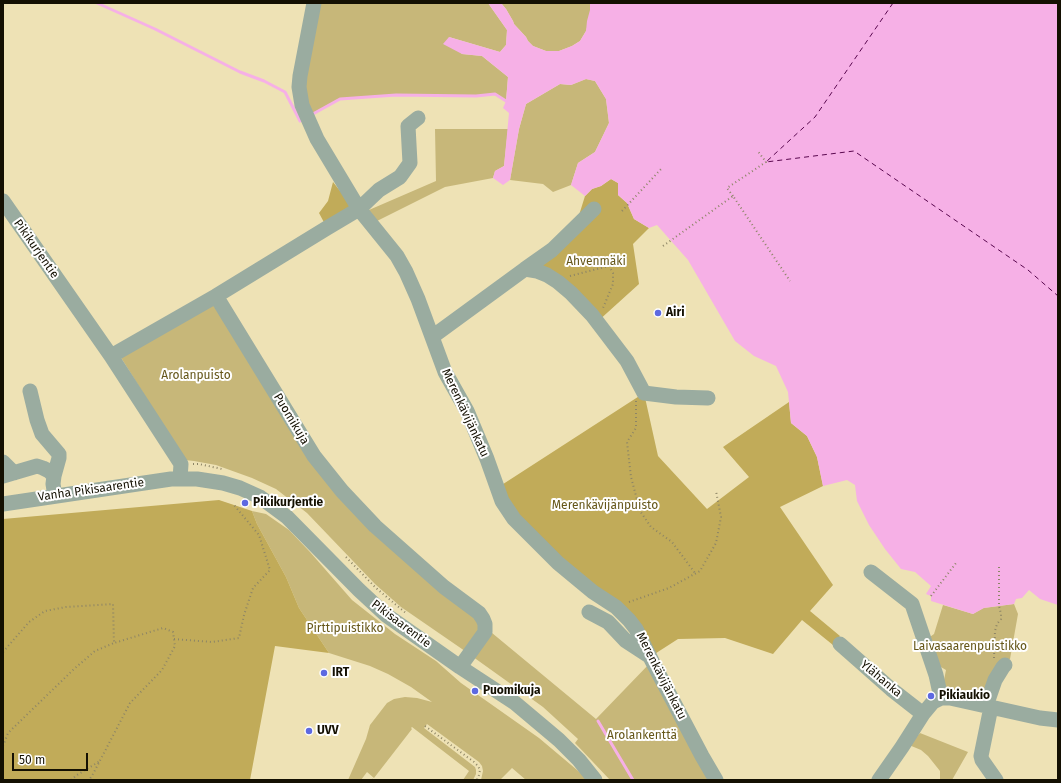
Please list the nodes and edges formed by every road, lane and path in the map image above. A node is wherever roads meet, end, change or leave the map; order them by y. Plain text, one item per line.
1 (314, 3) edge
2 (418, 118) dead end
3 (757, 150) dead end
4 (662, 168) dead end
5 (732, 196) junction
6 (3, 201) edge
7 (359, 209) junction
8 (594, 209) dead end
9 (622, 211) dead end
10 (663, 246) dead end
11 (525, 269) junction
12 (553, 279) junction
13 (790, 281) dead end
14 (216, 296) junction
15 (604, 314) dead end
16 (432, 337) junction
17 (111, 356) junction
18 (30, 391) dead end
19 (640, 395) junction
20 (708, 398) dead end
21 (3, 462) edge
22 (8, 474) edge
23 (54, 476) junction
24 (180, 479) junction
25 (716, 491) dead end
26 (55, 496) junction
27 (3, 504) edge
28 (234, 505) dead end
29 (956, 563) dead end
30 (999, 566) dead end
31 (871, 572) dead end
32 (695, 573) junction
33 (931, 596) dead end
34 (616, 607) junction
35 (589, 612) dead end
36 (174, 639) junction
37 (114, 643) junction
38 (840, 644) dead end
39 (3, 652) edge
40 (650, 657) junction
41 (999, 664) joint
42 (460, 667) junction
43 (941, 698) junction
44 (989, 706) junction
45 (923, 714) junction
46 (1058, 720) edge
47 (425, 726) dead end
48 (3, 746) edge
49 (100, 761) junction
50 (71, 780) edge
51 (89, 780) edge
52 (477, 780) edge
53 (595, 780) edge
54 (716, 780) edge
55 (879, 780) edge
56 (996, 780) edge

1 - 7 street, Merenkävijänkatu
2 - 7 street
3 - 5 path
4 - 9 path
5 - 10 path
5 - 13 path
6 - 17 street, Pikikurjentie
7 - 14 street
7 - 16 street, Merenkävijänkatu
8 - 11 street
11 - 12 street
11 - 16 street
12 - 15 path
12 - 19 street
14 - 17 street
14 - 42 street, Puomikuja
16 - 34 street, Merenkävijänkatu
17 - 24 street, Pikikurjentie
18 - 23 street
19 - 20 street
19 - 32 path
21 - 22 street
22 - 23 street
23 - 26 street
24 - 26 street, Vanha Pikisaarentie
24 - 42 street, Pikisaarentie
25 - 32 path
26 - 27 street, Vanha Pikisaarentie
28 - 36 path
29 - 33 path
30 - 41 path
31 - 43 street
32 - 34 path
34 - 40 street, Merenkävijänkatu
35 - 40 street
36 - 37 path
36 - 49 path
37 - 39 path
37 - 48 path
38 - 45 street, Ylähanka
40 - 54 street, Merenkävijänkatu
41 - 44 street
42 - 53 street, Pikisaarentie
43 - 44 street
43 - 45 street
44 - 46 street
44 - 56 street
45 - 55 street
47 - 52 path
49 - 50 path
49 - 51 path

